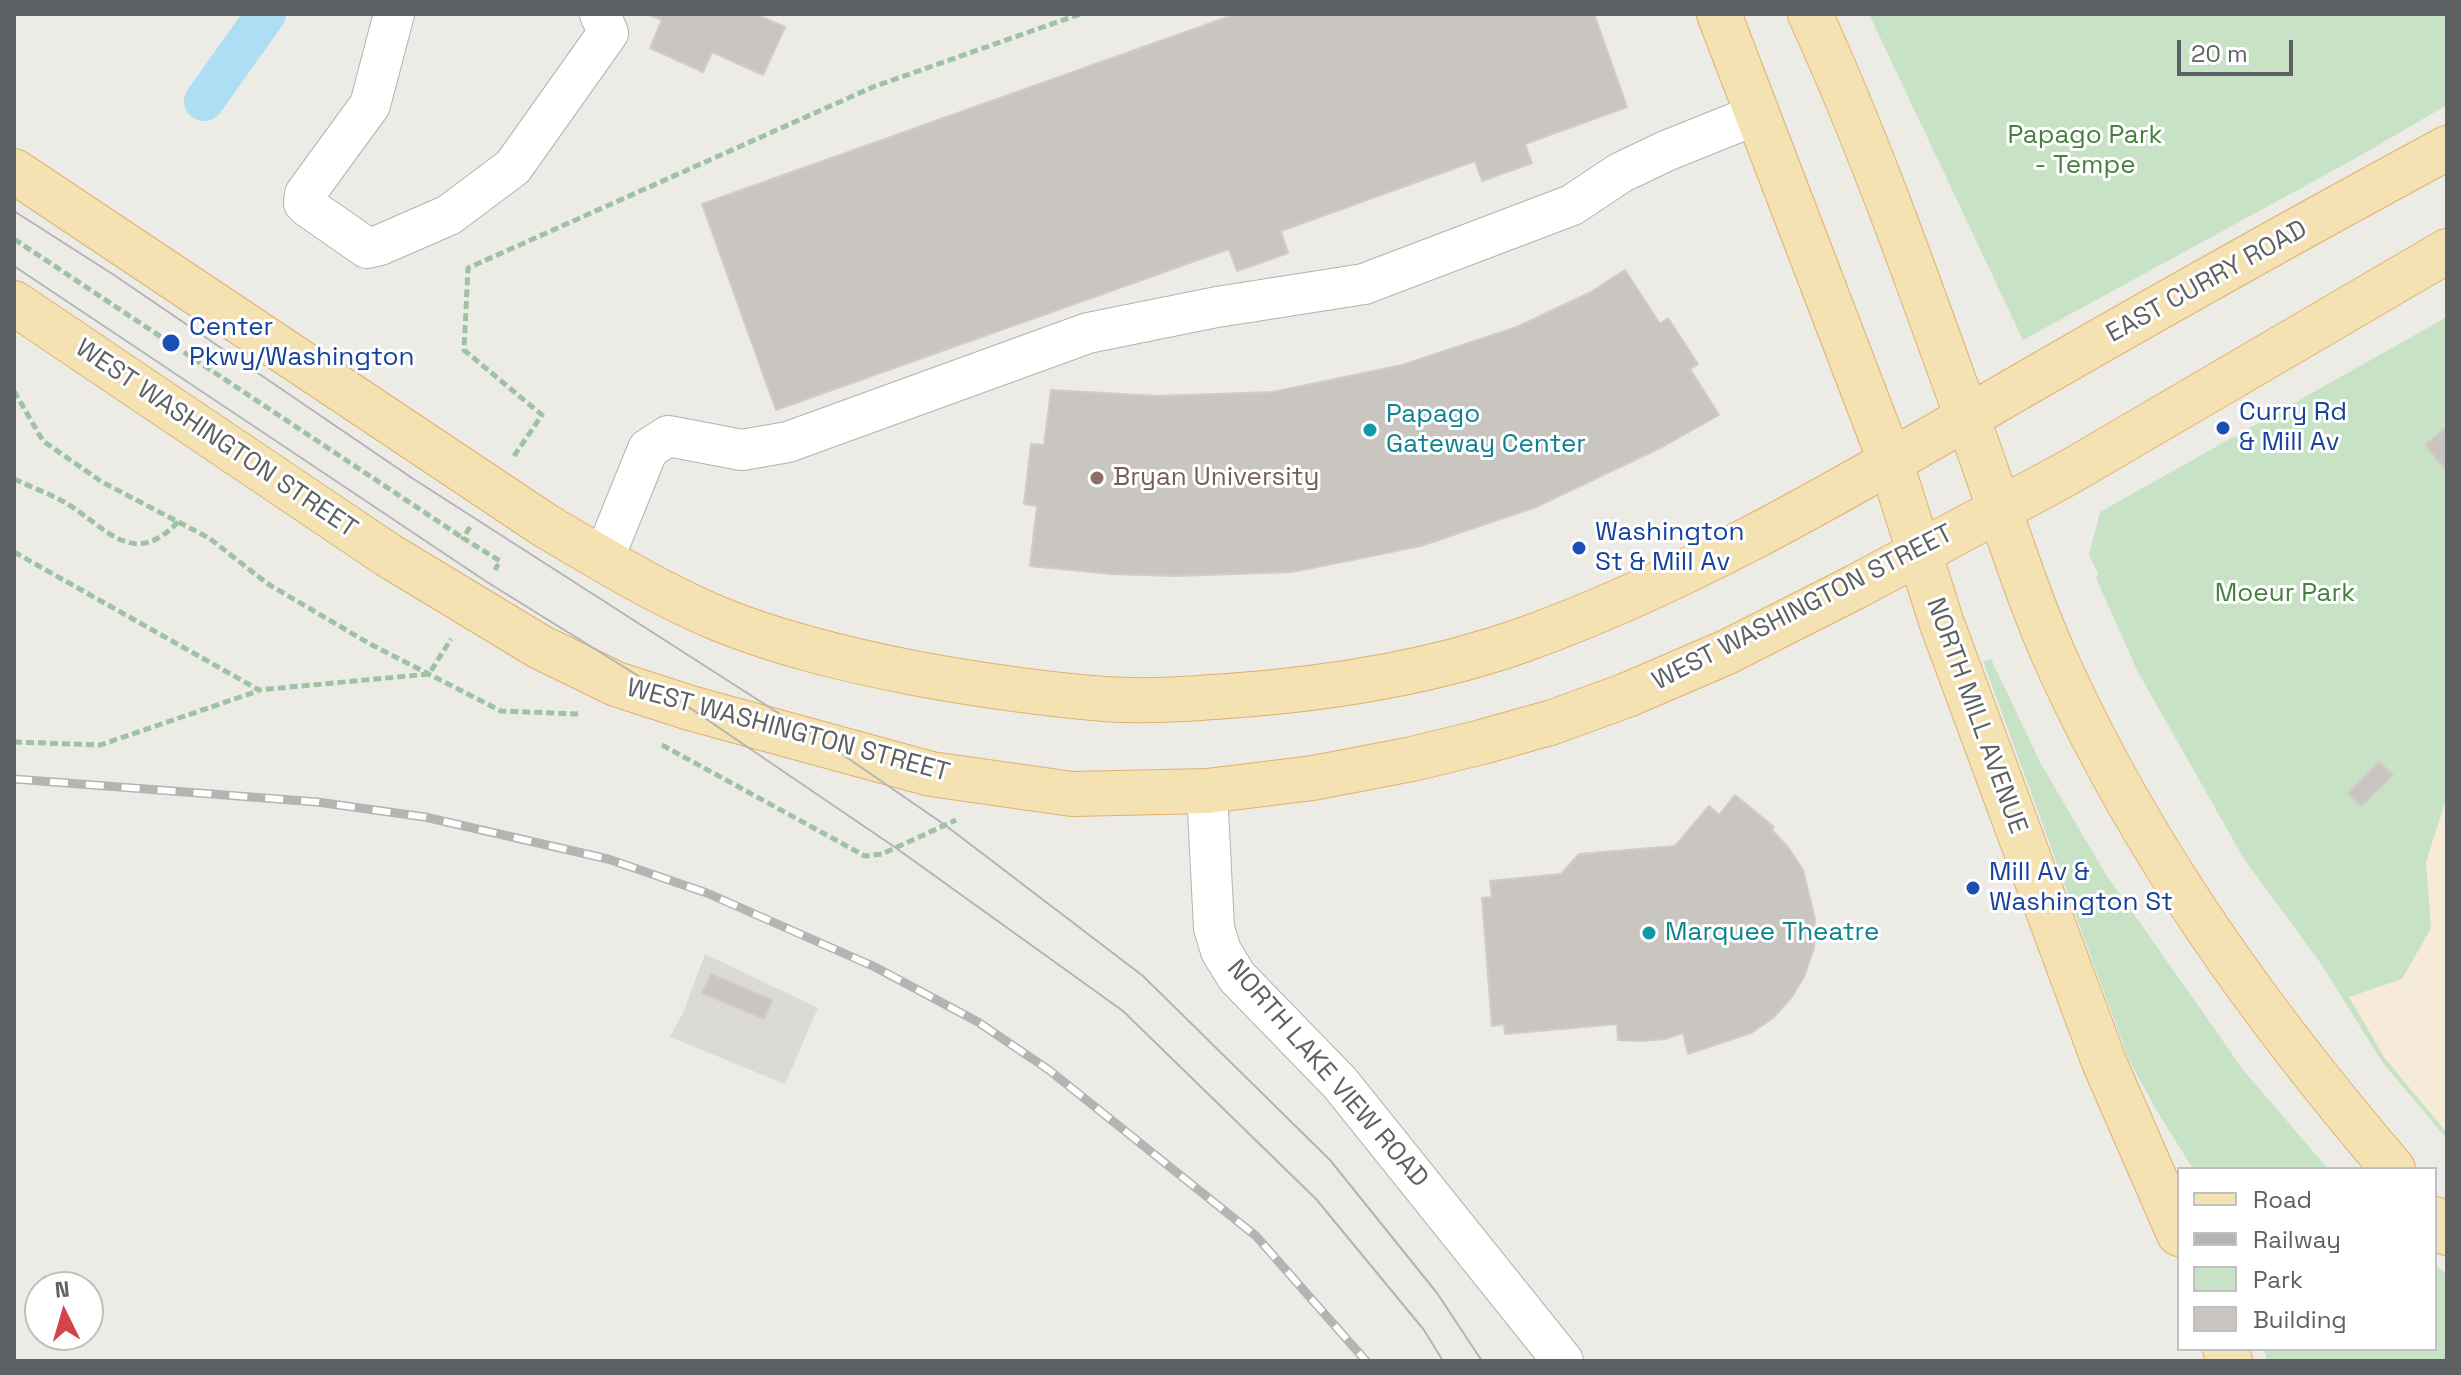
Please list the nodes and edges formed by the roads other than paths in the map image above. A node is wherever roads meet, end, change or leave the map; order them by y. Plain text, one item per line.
1 (394, 14) edge
2 (600, 14) edge
3 (1719, 14) edge
4 (1810, 14) edge
5 (1758, 114) junction
6 (2447, 148) edge
7 (14, 171) edge
8 (2447, 251) edge
9 (14, 303) edge
10 (1968, 417) junction
11 (1891, 463) junction
12 (1999, 509) junction
13 (1918, 553) junction
14 (603, 560) junction
15 (1207, 791) junction
16 (2391, 1167) edge
17 (2177, 1229) edge
18 (1563, 1361) edge

1 - 2 street
3 - 5 main road, NORTH MILL AVENUE
4 - 10 main road
5 - 11 main road, NORTH MILL AVENUE
5 - 14 street
6 - 10 main road, EAST CURRY ROAD
7 - 14 main road
8 - 12 main road
9 - 15 main road, WEST WASHINGTON STREET
10 - 11 main road
10 - 12 main road
11 - 13 main road, NORTH MILL AVENUE
11 - 14 main road
12 - 13 main road, WEST WASHINGTON STREET
12 - 16 main road
13 - 15 main road, WEST WASHINGTON STREET
13 - 17 main road, NORTH MILL AVENUE
15 - 18 street, NORTH LAKE VIEW ROAD

